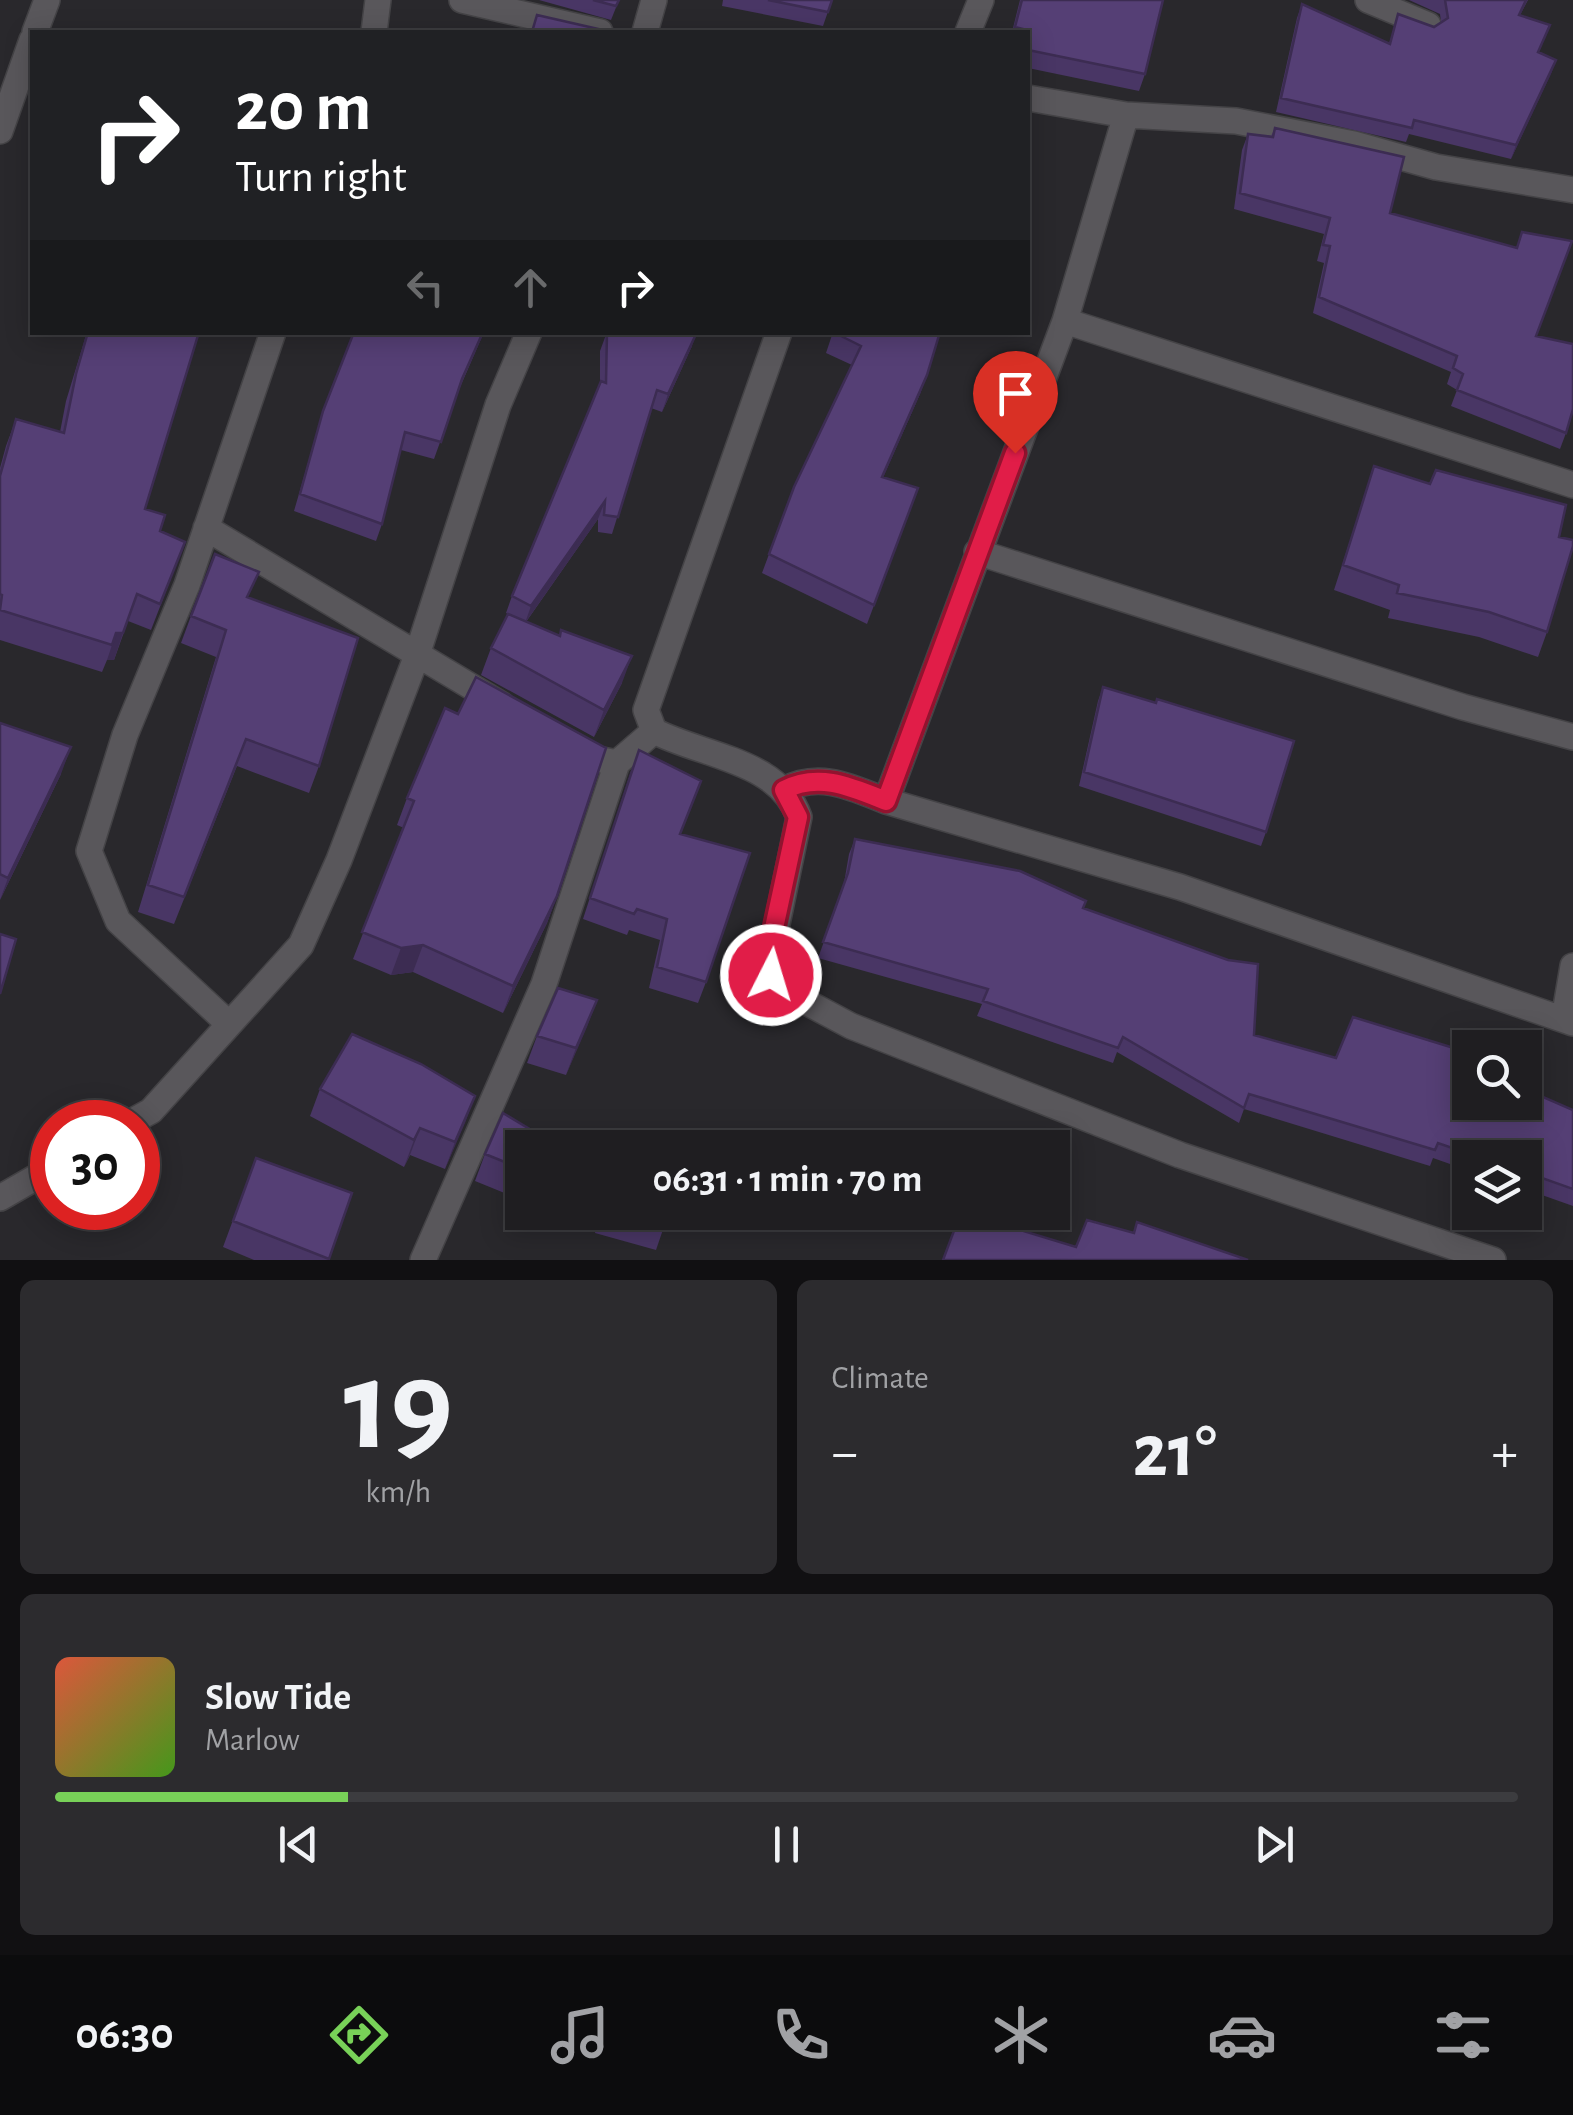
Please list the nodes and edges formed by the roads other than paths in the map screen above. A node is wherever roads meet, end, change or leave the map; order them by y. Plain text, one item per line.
1 (47, 0) edge
2 (378, 0) edge
3 (462, 0) edge
4 (654, 0) edge
5 (981, 0) edge
6 (1368, 0) edge
7 (1428, 26) edge
8 (36, 30) edge
9 (374, 30) edge
10 (591, 30) edge
11 (645, 30) edge
12 (969, 30) edge
13 (30, 46) edge
14 (1030, 98) edge
15 (1126, 116) junction
16 (0, 131) edge
17 (1573, 190) edge
18 (1065, 321) junction
19 (271, 335) edge
20 (528, 335) edge
21 (778, 335) edge
22 (1573, 485) edge
23 (206, 528) junction
24 (977, 552) junction
25 (416, 658) junction
26 (517, 713) edge
27 (654, 731) junction
28 (1573, 737) edge
29 (584, 750) edge
30 (617, 762) junction
31 (784, 790) junction
32 (886, 801) junction
33 (1573, 966) edge
34 (1568, 1021) edge
35 (229, 1024) junction
36 (160, 1102) edge
37 (30, 1181) edge
38 (0, 1198) edge
39 (433, 1258) edge
40 (1493, 1260) edge

1 - 8 street
2 - 9 street
3 - 10 street
4 - 11 street
5 - 12 street
6 - 7 street
13 - 16 street
14 - 15 street
15 - 17 street
15 - 18 street
18 - 22 street
18 - 24 street
19 - 23 street
20 - 25 street
21 - 27 street
23 - 25 street
23 - 35 street
24 - 28 street
24 - 32 street
25 - 26 street
25 - 35 street
27 - 30 street
27 - 31 street
29 - 30 street
30 - 39 street
31 - 32 street
31 - 40 street
32 - 34 street
33 - 34 street
35 - 36 street
37 - 38 street

